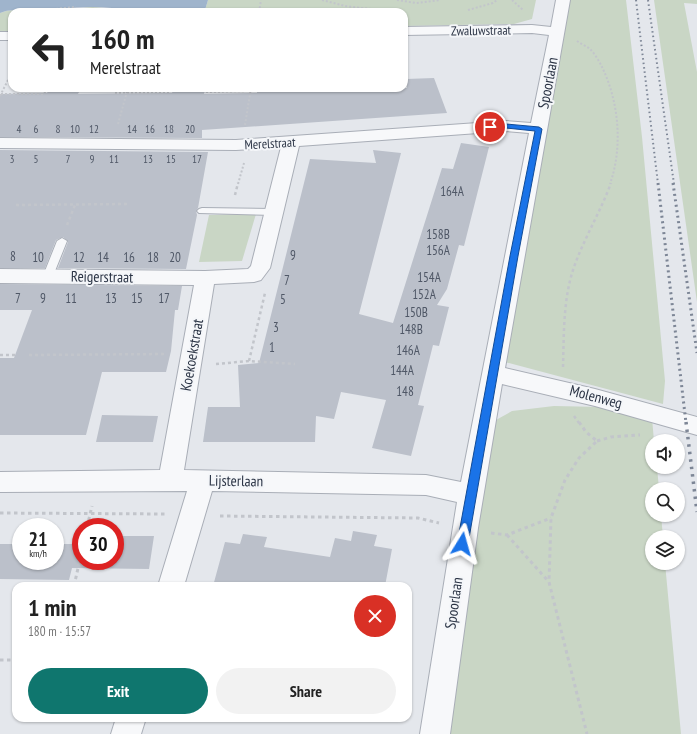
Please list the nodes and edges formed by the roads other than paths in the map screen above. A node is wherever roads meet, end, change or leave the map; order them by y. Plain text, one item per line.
1 (563, 0) edge
2 (558, 29) junction
3 (408, 31) edge
4 (539, 129) junction
5 (291, 142) junction
6 (0, 143) edge
7 (202, 211) dead end
8 (274, 212) junction
9 (62, 241) road end
10 (0, 276) edge
11 (48, 276) junction
12 (205, 278) junction
13 (492, 374) junction
14 (697, 426) edge
15 (170, 480) junction
16 (203, 480) junction
17 (0, 482) edge
18 (471, 494) junction
19 (172, 582) edge
20 (130, 722) edge
21 (126, 734) edge
22 (436, 734) edge

1 - 2 street, Spoorlaan
2 - 3 street, Zwaluwstraat
2 - 4 street, Spoorlaan
4 - 5 street, Merelstraat
4 - 13 street, Spoorlaan
5 - 6 street, Merelstraat
5 - 8 street
7 - 8 lane
8 - 12 street
9 - 11 lane
10 - 11 street, Reigerstraat
11 - 12 street, Reigerstraat
12 - 15 street, Koekoekstraat
13 - 14 street, Molenweg
13 - 18 street, Spoorlaan
15 - 16 street, Lijsterlaan
15 - 17 street, Lijsterlaan
16 - 18 street, Lijsterlaan
16 - 19 street
18 - 22 street, Spoorlaan
20 - 21 street

